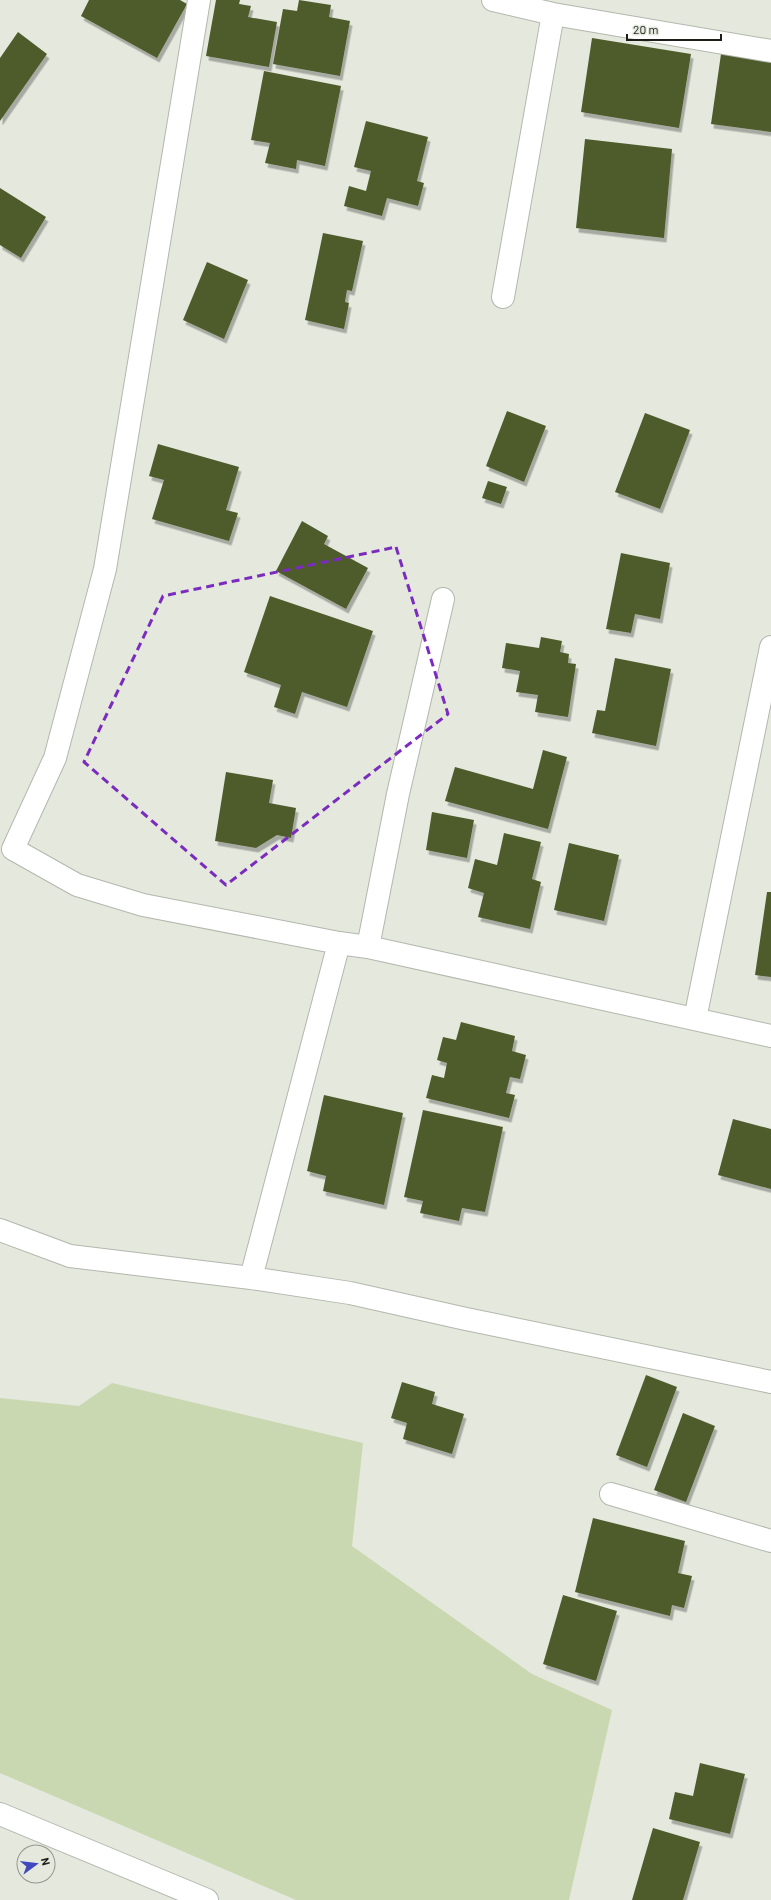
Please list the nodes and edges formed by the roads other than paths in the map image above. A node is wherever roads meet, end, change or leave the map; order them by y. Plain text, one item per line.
1 (199, 0) edge
2 (492, 0) edge
3 (553, 14) junction
4 (771, 51) edge
5 (503, 297) dead end
6 (443, 599) dead end
7 (771, 647) edge
8 (7, 844) edge
9 (338, 943) junction
10 (368, 947) junction
11 (695, 1019) junction
12 (771, 1036) edge
13 (0, 1230) edge
14 (251, 1278) junction
15 (771, 1382) edge
16 (611, 1494) dead end
17 (771, 1541) edge
18 (0, 1814) edge
19 (207, 1900) edge

1 - 8 street
2 - 3 street
3 - 4 street
3 - 5 street
6 - 10 street
7 - 11 street
8 - 9 street
9 - 10 street
9 - 14 street
10 - 11 street
11 - 12 street
13 - 14 street
14 - 15 street
16 - 17 street
18 - 19 street

